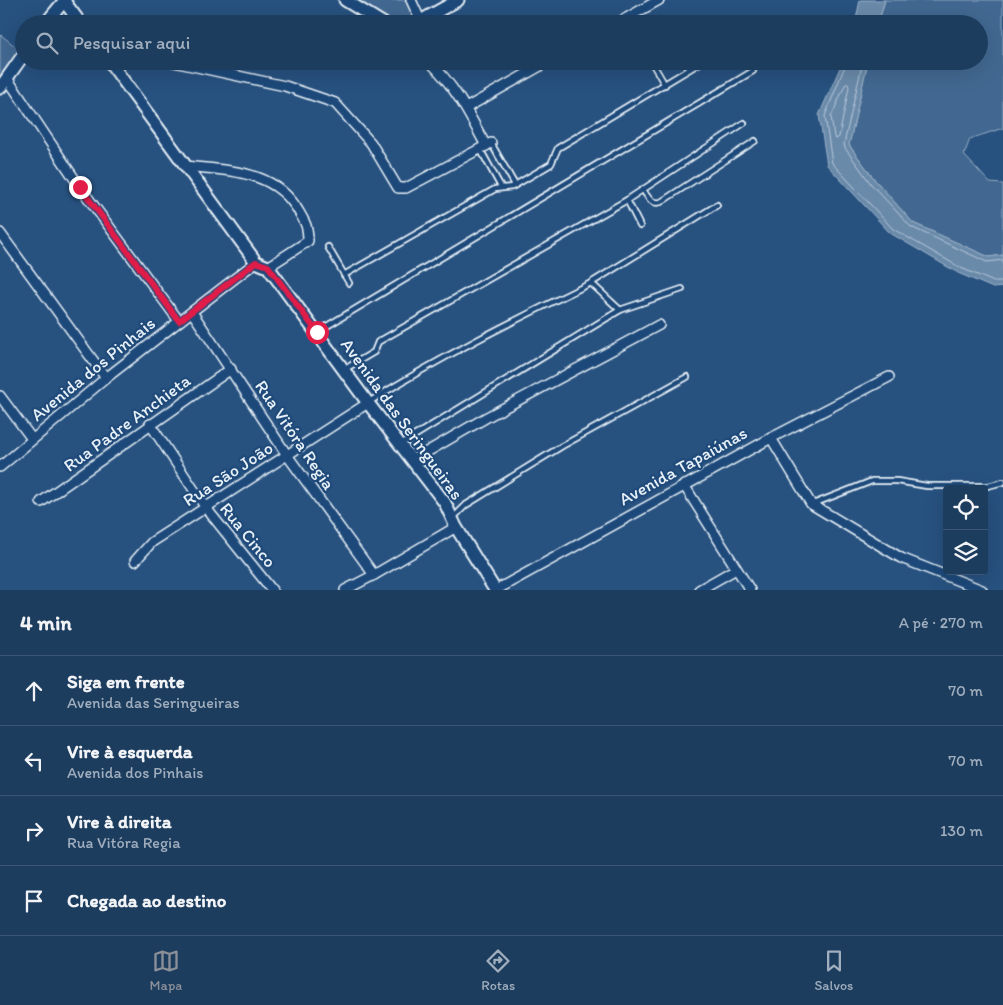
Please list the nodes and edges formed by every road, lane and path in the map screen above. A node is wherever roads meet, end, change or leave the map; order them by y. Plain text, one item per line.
1 (65, 0) edge
2 (344, 0) edge
3 (411, 0) edge
4 (458, 0) edge
5 (659, 0) edge
6 (52, 15) edge
7 (75, 15) edge
8 (369, 15) edge
9 (416, 15) edge
10 (433, 15) edge
11 (632, 15) edge
12 (15, 68) edge
13 (116, 70) edge
14 (211, 70) edge
15 (439, 70) edge
16 (442, 70) edge
17 (533, 70) edge
18 (656, 70) edge
19 (688, 70) edge
20 (753, 71) dead end
21 (445, 76) junction
22 (8, 78) junction
23 (664, 85) junction
24 (0, 88) edge
25 (466, 108) junction
26 (744, 123) dead end
27 (755, 141) dead end
28 (486, 146) junction
29 (185, 166) junction
30 (514, 185) junction
31 (501, 187) junction
32 (642, 190) junction
33 (627, 200) junction
34 (717, 205) dead end
35 (640, 226) dead end
36 (0, 233) edge
37 (328, 247) dead end
38 (256, 262) junction
39 (268, 266) junction
40 (344, 275) junction
41 (349, 283) dead end
42 (591, 283) junction
43 (682, 289) dead end
44 (620, 310) junction
45 (192, 312) junction
46 (179, 321) junction
47 (659, 325) dead end
48 (317, 332) junction
49 (231, 369) junction
50 (344, 370) junction
51 (687, 377) dead end
52 (889, 377) dead end
53 (106, 378) junction
54 (0, 396) edge
55 (368, 403) junction
56 (150, 424) junction
57 (770, 438) junction
58 (32, 439) junction
59 (401, 444) junction
60 (287, 455) junction
61 (413, 460) junction
62 (0, 467) edge
63 (1003, 482) edge
64 (684, 485) junction
65 (41, 502) dead end
66 (811, 504) junction
67 (206, 508) junction
68 (454, 523) junction
69 (135, 561) dead end
70 (736, 569) junction
71 (374, 575) junction
72 (272, 590) edge
73 (345, 590) edge
74 (495, 590) edge
75 (699, 590) edge
76 (750, 590) edge
77 (982, 590) edge

1 - 6 street
1 - 7 street
2 - 8 street
3 - 9 street
4 - 10 street
5 - 11 street
12 - 22 street
13 - 29 street
14 - 28 street
15 - 21 street
16 - 21 street
17 - 25 street
18 - 23 lane
19 - 23 lane
20 - 48 lane
21 - 25 street
22 - 24 street
22 - 46 street
23 - 30 lane
25 - 28 street
26 - 32 lane
27 - 32 lane
28 - 30 lane
28 - 31 lane
29 - 38 street
29 - 39 street
30 - 31 lane
31 - 40 lane
32 - 33 lane
33 - 35 lane
33 - 50 lane
34 - 42 lane
36 - 53 street
37 - 40 lane
38 - 39 street
38 - 45 street, Avenida dos Pinhais
39 - 48 street, Avenida das Seringueiras
40 - 41 lane
42 - 44 lane
42 - 55 lane
43 - 44 lane
44 - 59 lane
45 - 46 street, Avenida dos Pinhais
45 - 49 street, Rua Vitóra Regia
46 - 53 street, Avenida dos Pinhais
47 - 61 street
48 - 50 street, Avenida das Seringueiras
49 - 56 street, Rua Padre Anchieta
49 - 60 street, Rua Vitóra Regia
50 - 55 street, Avenida das Seringueiras
51 - 68 lane
52 - 57 street, Avenida Tapaiúnas
53 - 58 street, Avenida dos Pinhais
54 - 58 street
55 - 59 street, Avenida das Seringueiras
55 - 60 street, Rua São João
56 - 65 street, Rua Padre Anchieta
56 - 67 street, Rua Cinco
57 - 64 street, Avenida Tapaiúnas
57 - 66 street
58 - 62 street, Avenida dos Pinhais
59 - 61 street, Avenida das Seringueiras
60 - 67 street, Rua São João
60 - 71 street, Rua Vitóra Regia
61 - 68 street, Avenida das Seringueiras
63 - 66 lane
64 - 70 street
64 - 74 street, Avenida Tapaiúnas
66 - 77 street
67 - 69 street, Rua São João
67 - 72 street, Rua Cinco
68 - 71 street
68 - 74 street, Avenida das Seringueiras
70 - 75 street
70 - 76 street
71 - 73 street

